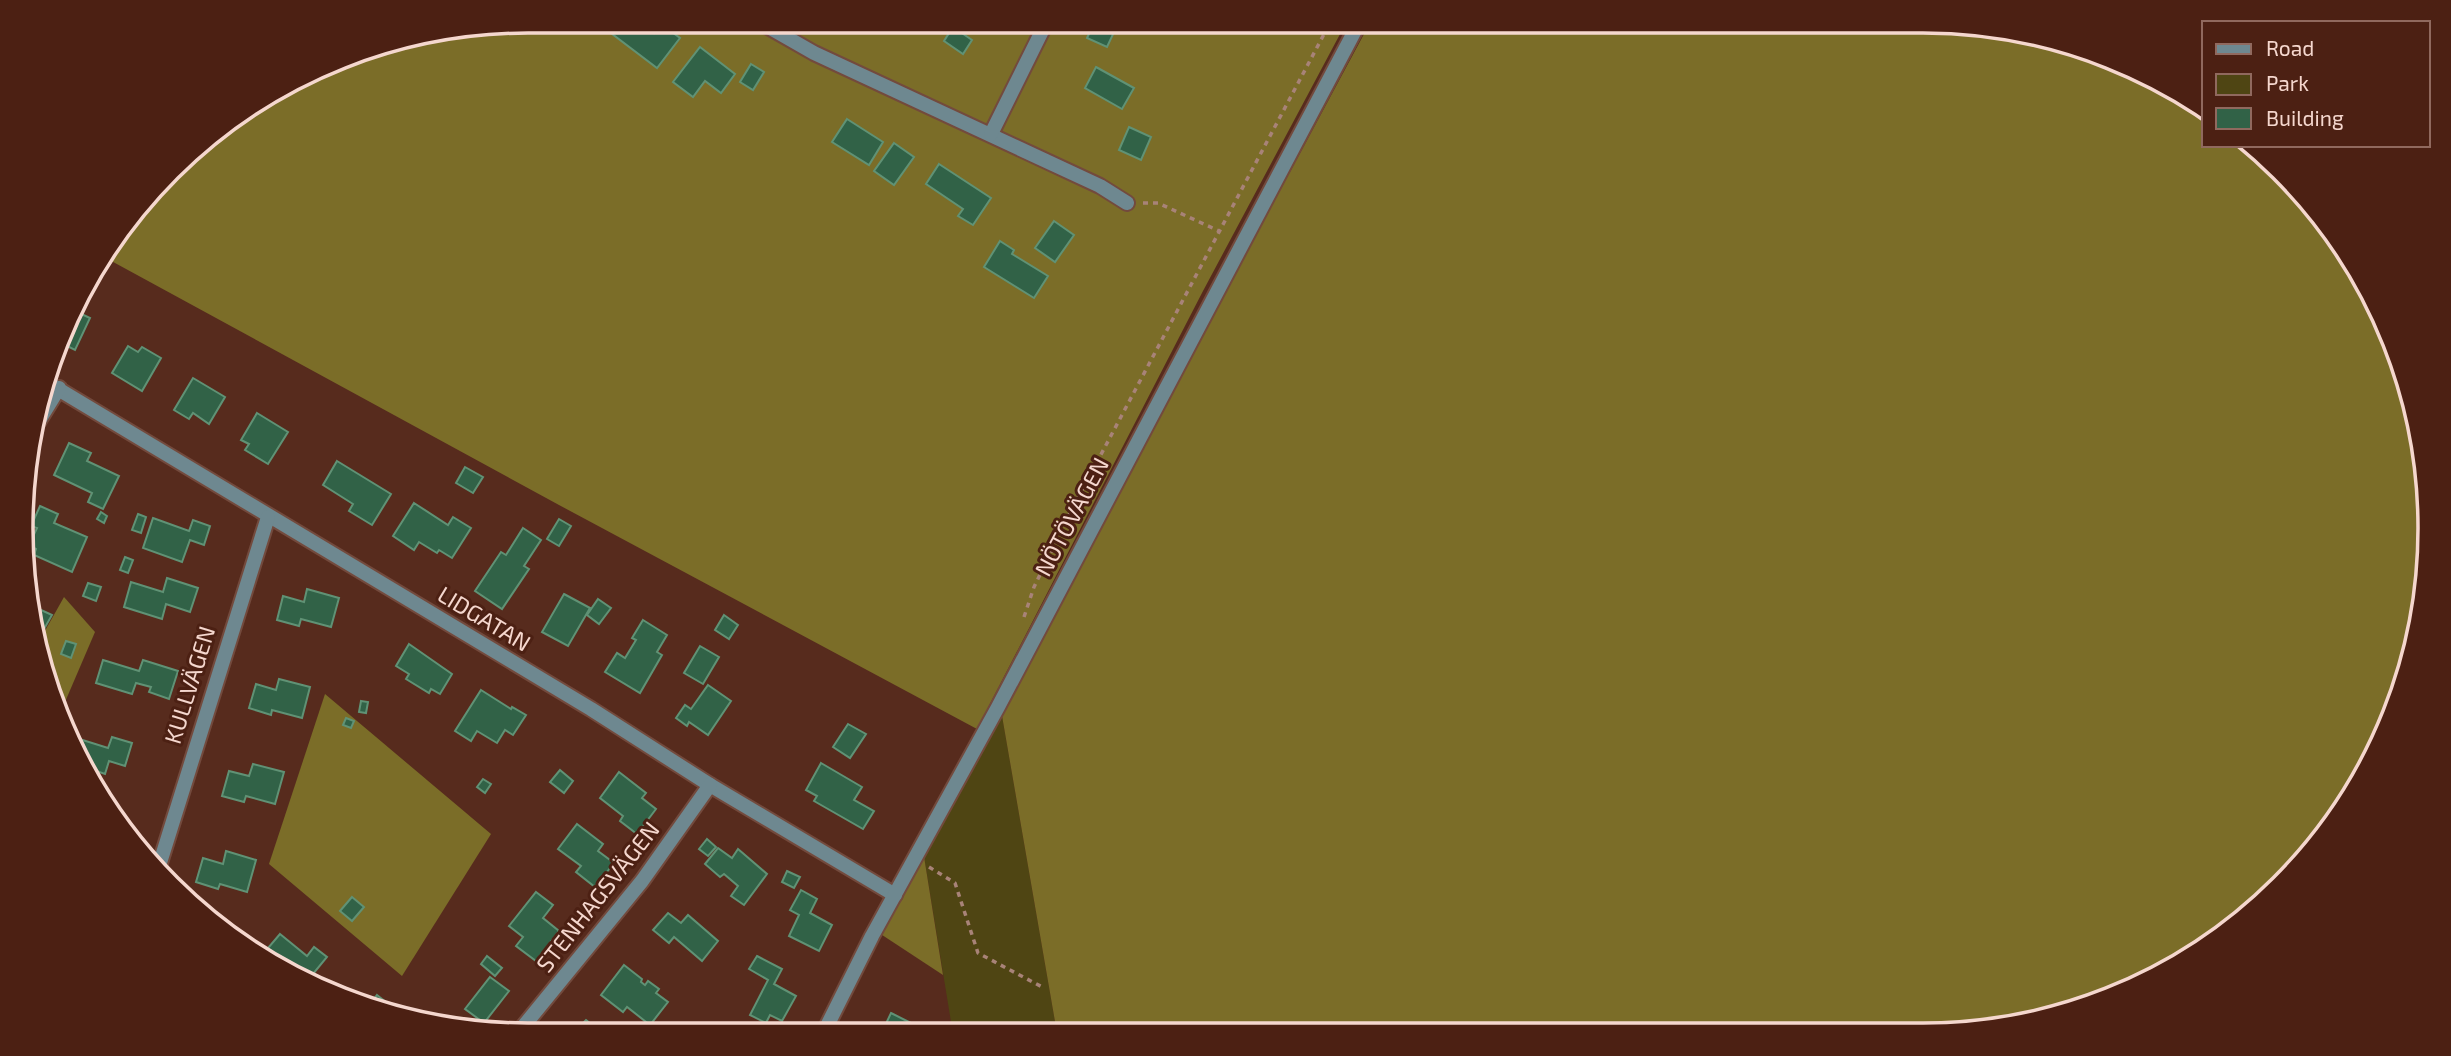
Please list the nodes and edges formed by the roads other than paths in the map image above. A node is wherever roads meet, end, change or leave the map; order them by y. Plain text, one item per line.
1 (779, 33) edge
2 (1042, 33) edge
3 (1354, 33) edge
4 (991, 134) junction
5 (1126, 203) road end
6 (54, 385) edge
7 (268, 517) junction
8 (710, 785) junction
9 (161, 859) edge
10 (895, 895) junction
11 (526, 1023) edge
12 (829, 1023) edge

1 - 4 street
2 - 4 street
3 - 10 street, NÖTÖVÄGEN
4 - 5 street
6 - 7 street, LIDGATAN
7 - 8 street, LIDGATAN
7 - 9 street, KULLVÄGEN
8 - 10 street, LIDGATAN
8 - 11 street, STENHAGSVÄGEN
10 - 12 street, NÖTÖVÄGEN

